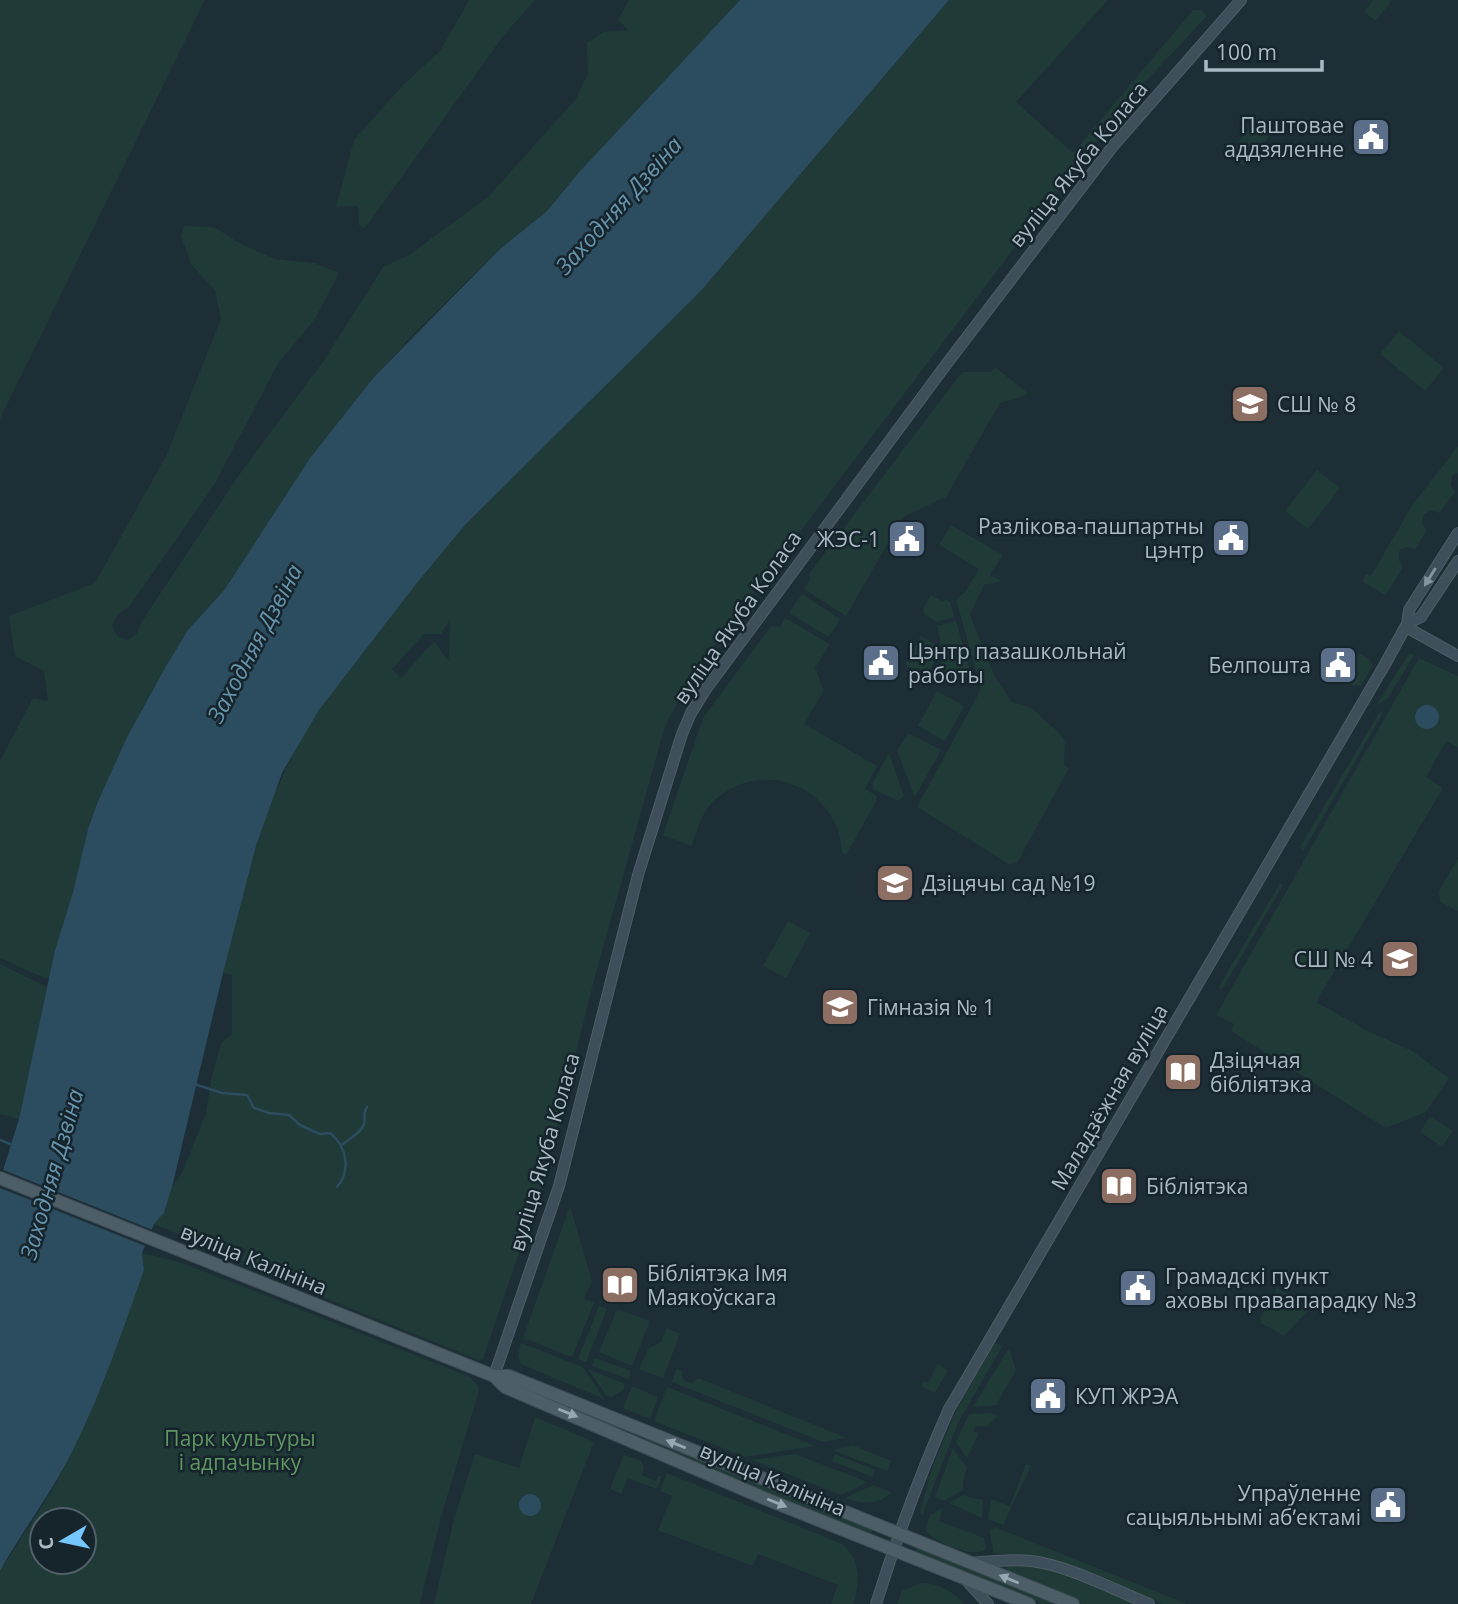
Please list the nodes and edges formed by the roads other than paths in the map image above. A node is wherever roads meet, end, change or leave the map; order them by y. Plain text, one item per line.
1 (1241, 0) edge
2 (1458, 533) edge
3 (1458, 561) edge
4 (1407, 626) junction
5 (1458, 656) edge
6 (0, 1178) edge
7 (494, 1376) junction
8 (898, 1534) junction
9 (893, 1550) junction
10 (970, 1563) junction
11 (964, 1578) junction
12 (1002, 1593) junction
13 (876, 1604) edge
14 (989, 1604) edge
15 (1030, 1604) edge
16 (1073, 1604) edge
17 (1149, 1604) edge

1 - 7 street, вуліца Якуба Коласа
2 -> 4 street, Маладзёжная вуліца
3 - 4 street, Маладзёжная вуліца
4 - 5 street
4 - 8 street, Маладзёжная вуліца
6 - 7 main road, вуліца Калініна
8 -> 7 main road, вуліца Калініна
7 -> 9 main road, вуліца Калініна
8 - 9 street, Маладзёжная вуліца
8 - 10 main road, вуліца Калініна
9 - 11 main road, вуліца Калініна
9 - 13 street, Маладзёжная вуліца
16 -> 10 main road, вуліца Калініна
10 - 17 street, вуліца Калініна
11 - 12 main road, вуліца Калініна
11 - 14 street, вуліца Калініна
12 - 14 street, вуліца Калініна
12 - 15 main road, вуліца Калініна

